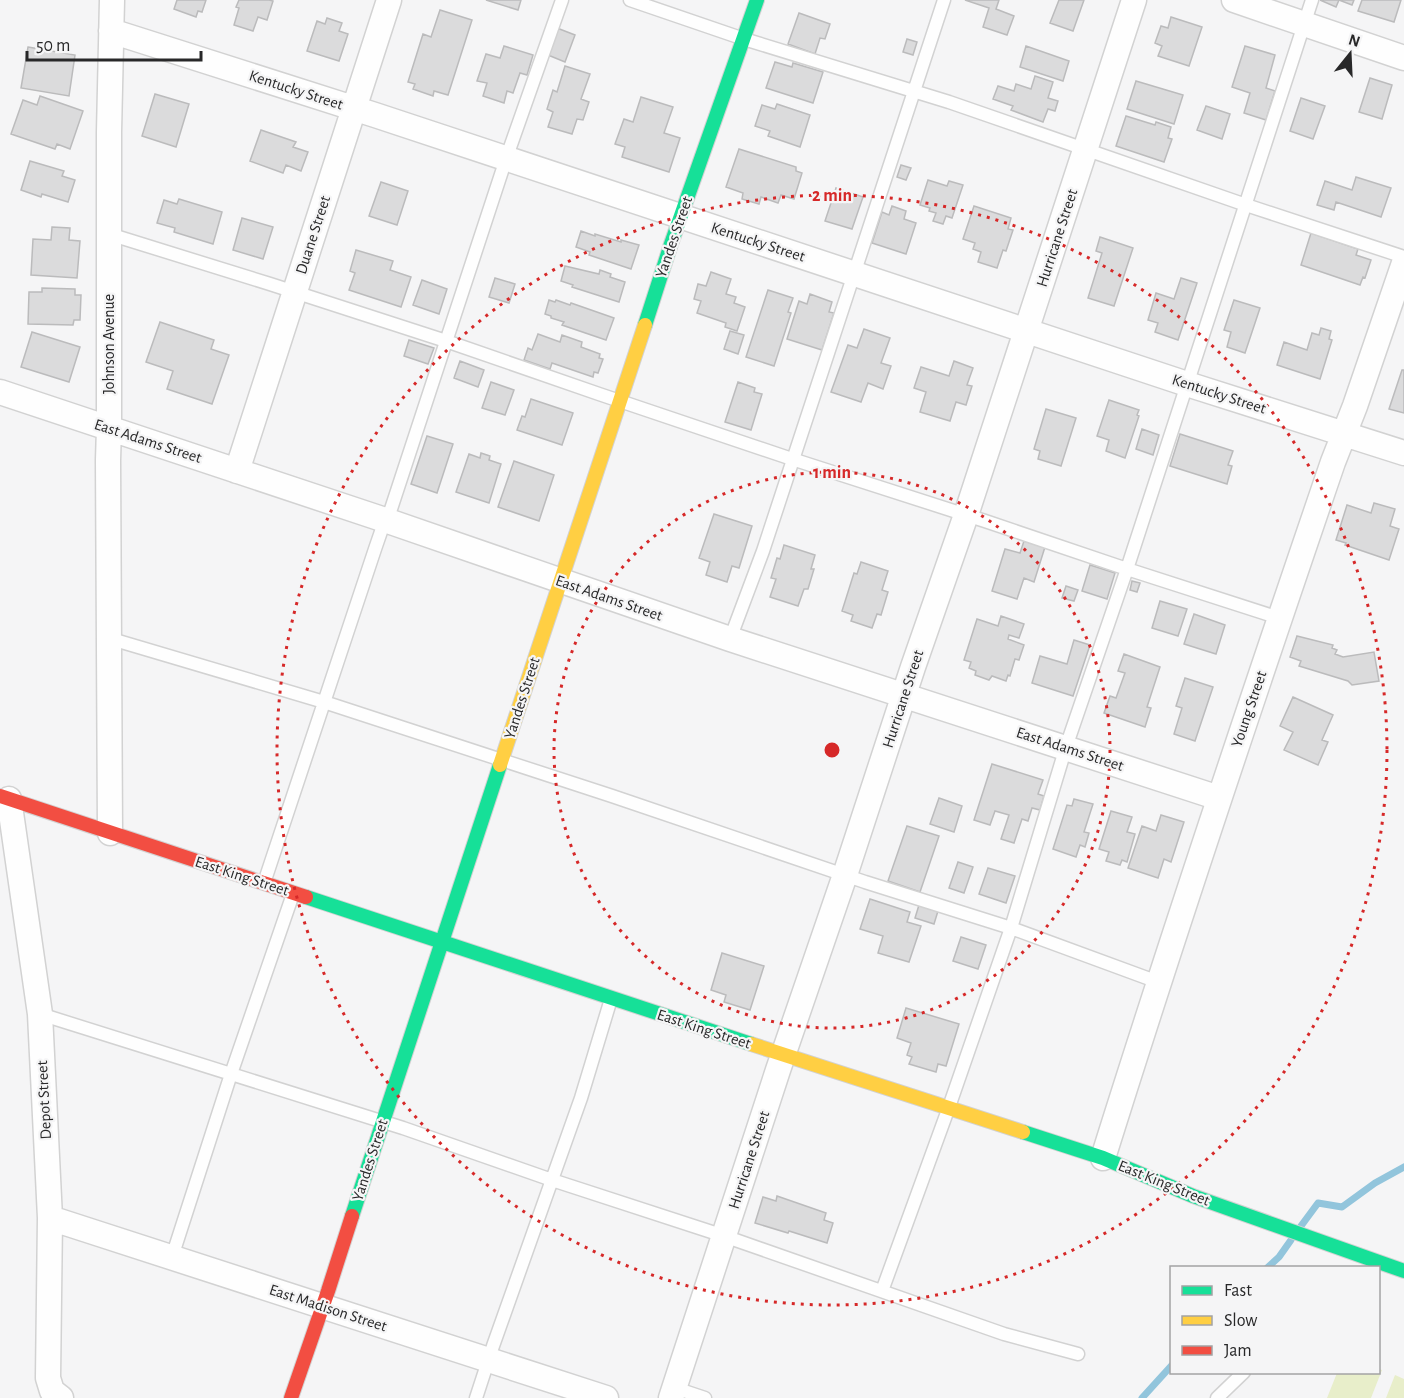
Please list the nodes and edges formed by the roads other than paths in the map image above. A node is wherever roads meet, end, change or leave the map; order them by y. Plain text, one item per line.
1 (112, 0) edge
2 (389, 0) edge
3 (562, 0) edge
4 (630, 0) edge
5 (757, 0) edge
6 (944, 0) edge
7 (1134, 0) edge
8 (1234, 0) edge
9 (1312, 0) edge
10 (1305, 24) junction
11 (111, 31) junction
12 (744, 39) junction
13 (1404, 58) edge
14 (913, 91) junction
15 (353, 109) junction
16 (1085, 150) junction
17 (506, 159) junction
18 (1246, 205) junction
19 (681, 217) junction
20 (109, 234) junction
21 (1404, 257) edge
22 (1404, 263) edge
23 (854, 273) junction
24 (294, 292) junction
25 (1026, 331) junction
26 (446, 341) junction
27 (1187, 384) junction
28 (0, 392) edge
29 (621, 402) junction
30 (109, 428) junction
31 (1344, 434) junction
32 (1404, 453) edge
33 (792, 459) junction
34 (237, 471) junction
35 (966, 514) junction
36 (385, 520) junction
37 (1127, 569) junction
38 (561, 581) junction
39 (1279, 618) junction
40 (108, 638) junction
41 (730, 639) junction
42 (904, 695) junction
43 (324, 702) junction
44 (1066, 747) junction
45 (501, 760) junction
46 (4, 798) edge
47 (1219, 798) junction
48 (110, 833) junction
49 (845, 875) junction
50 (264, 884) junction
51 (294, 893) junction
52 (1011, 928) junction
53 (441, 941) junction
54 (1158, 982) junction
55 (611, 998) junction
56 (40, 1014) junction
57 (784, 1055) junction
58 (231, 1074) junction
59 (949, 1107) junction
60 (382, 1121) junction
61 (1103, 1158) junction
62 (552, 1180) junction
63 (50, 1218) junction
64 (724, 1236) junction
65 (172, 1257) junction
66 (1404, 1271) edge
67 (882, 1291) junction
68 (323, 1306) junction
69 (1078, 1354) dead end
70 (488, 1359) junction
71 (1242, 1374) edge
72 (673, 1393) edge
73 (61, 1398) edge
74 (291, 1398) edge
75 (476, 1398) edge
76 (606, 1398) edge
77 (705, 1398) edge
78 (1217, 1398) edge

1 - 11 street, Johnson Avenue
2 - 15 street, Duane Street
3 - 17 lane
4 - 12 lane
5 - 12 street, Yandes Street
6 - 14 lane
7 - 16 street, Hurricane Street
8 - 10 street
9 - 10 lane
10 - 13 street
10 - 18 lane
11 - 15 street, Kentucky Street
11 - 20 street, Johnson Avenue
12 - 14 lane
12 - 19 street, Yandes Street
14 - 16 lane
14 - 23 lane
15 - 17 street, Kentucky Street
15 - 24 street, Duane Street
16 - 18 lane
16 - 25 street, Hurricane Street
17 - 19 street, Kentucky Street
17 - 26 lane
18 - 21 lane
18 - 27 lane
19 - 23 street, Kentucky Street
19 - 29 street, Yandes Street
20 - 24 lane
20 - 30 street, Johnson Avenue
22 - 31 street, Young Street
23 - 25 street, Kentucky Street
23 - 33 lane
24 - 26 lane
24 - 34 street, Duane Street
25 - 27 street, Kentucky Street
25 - 35 street, Hurricane Street
26 - 29 lane
26 - 36 lane
27 - 31 street, Kentucky Street
27 - 37 lane
28 - 30 street, East Adams Street
29 - 33 lane
29 - 38 street, Yandes Street
30 - 34 street, East Adams Street
30 - 40 street, Johnson Avenue
31 - 32 street, Kentucky Street
31 - 39 street, Young Street
33 - 35 lane
33 - 41 lane
34 - 36 street, East Adams Street
35 - 37 lane
35 - 42 street, Hurricane Street
36 - 38 street, East Adams Street
36 - 43 lane
37 - 39 lane
37 - 44 lane
38 - 41 street, East Adams Street
38 - 45 street, Yandes Street
39 - 47 street, Young Street
40 - 43 lane
40 - 48 street, Johnson Avenue
41 - 42 street, East Adams Street
42 - 44 street, East Adams Street
42 - 49 street, Hurricane Street
43 - 45 lane
43 - 50 lane
44 - 47 street, East Adams Street
44 - 52 lane
45 - 49 lane
45 - 53 street, Yandes Street
46 - 48 street, East King Street
46 - 56 street, Depot Street
47 - 54 street, Young Street
48 - 50 street, East King Street
49 - 52 lane
49 - 57 street, Hurricane Street
50 - 51 street, East King Street
51 - 53 street, East King Street
51 - 58 lane
52 - 54 lane
52 - 59 lane
53 - 55 street, East King Street
53 - 60 street, Yandes Street
54 - 61 street, Young Street
55 - 57 street, East King Street
55 - 62 lane
56 - 58 lane
56 - 63 street, Depot Street
57 - 59 street, East King Street
57 - 64 street, Hurricane Street
58 - 60 lane
58 - 65 lane
59 - 61 street, East King Street
59 - 67 lane
60 - 62 lane
60 - 68 street, Yandes Street
61 - 66 street, East King Street
62 - 64 lane
62 - 70 lane
63 - 65 street, East Madison Street
63 - 73 street, Depot Street
64 - 67 lane
64 - 72 street, Hurricane Street
65 - 68 street, East Madison Street
67 - 69 lane
68 - 70 street, East Madison Street
68 - 74 street, Yandes Street
70 - 75 lane
70 - 76 street, East Madison Street
71 - 78 lane
72 - 77 lane

